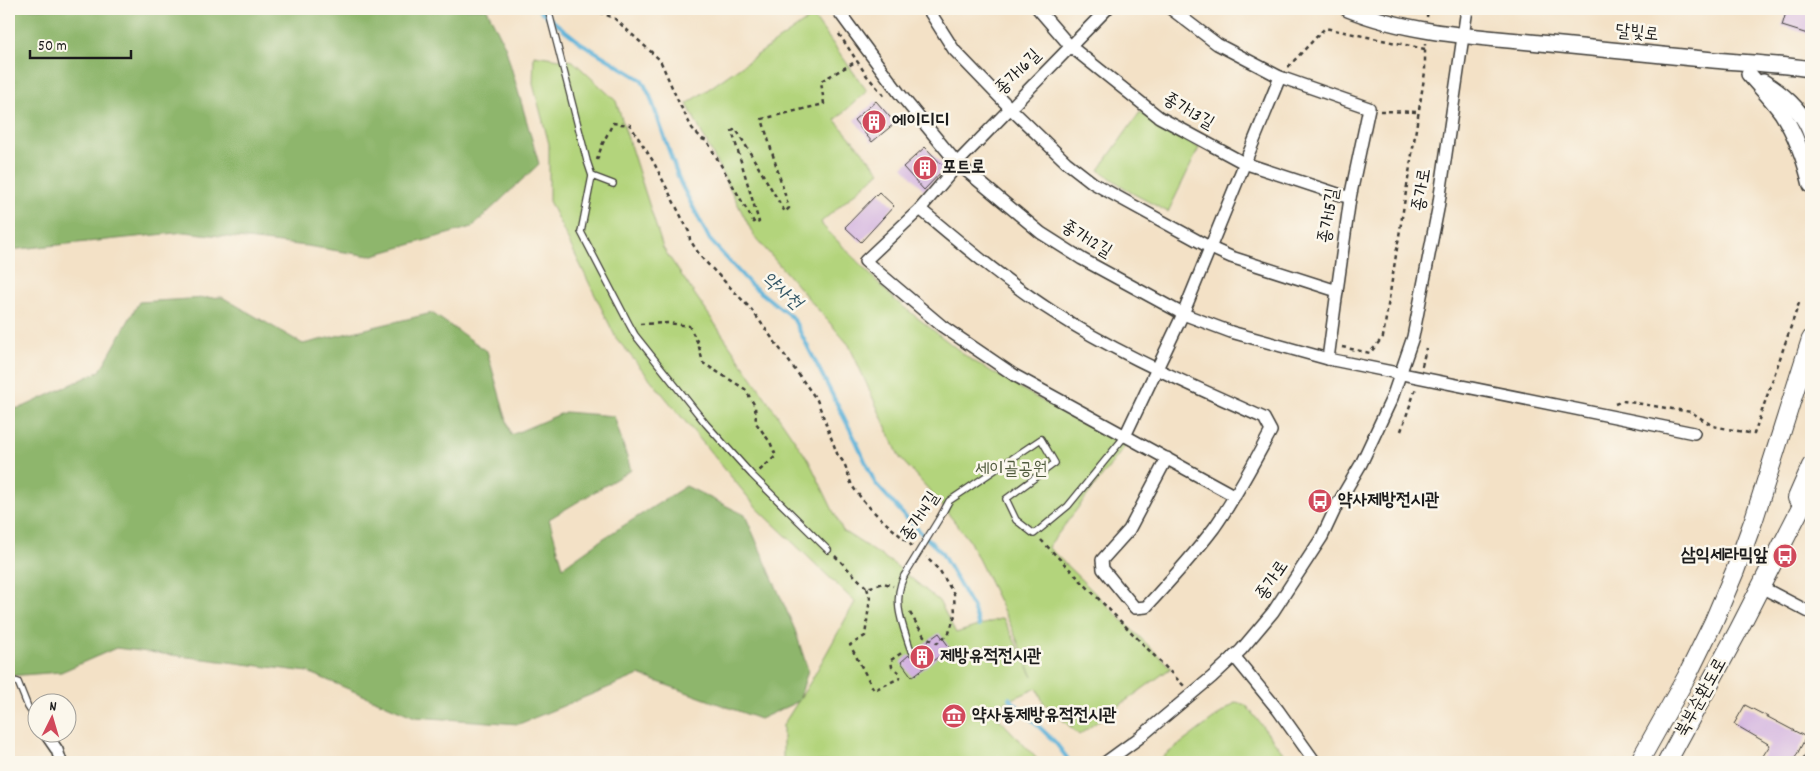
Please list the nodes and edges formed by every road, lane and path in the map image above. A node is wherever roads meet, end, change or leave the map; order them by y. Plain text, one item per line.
1 (548, 9) edge
2 (592, 9) edge
3 (837, 9) edge
4 (928, 9) edge
5 (1038, 9) edge
6 (1107, 9) edge
7 (1171, 9) edge
8 (1348, 9) edge
9 (1467, 9) edge
10 (1425, 29) junction
11 (1464, 36) junction
12 (1070, 46) junction
13 (1425, 49) junction
14 (857, 60) dead end
15 (1716, 60) junction
16 (1811, 69) edge
17 (1749, 74) junction
18 (1280, 77) junction
19 (1009, 107) junction
20 (1369, 108) junction
21 (1419, 112) junction
22 (1811, 134) edge
23 (957, 162) junction
24 (1244, 163) junction
25 (592, 176) junction
26 (613, 184) dead end
27 (1811, 185) edge
28 (1350, 198) junction
29 (920, 209) junction
30 (1210, 248) junction
31 (1337, 292) junction
32 (1799, 303) dead end
33 (1183, 314) junction
34 (629, 324) junction
35 (1811, 339) edge
36 (1330, 344) junction
37 (1426, 348) dead end
38 (1328, 359) junction
39 (1157, 369) junction
40 (1400, 374) junction
41 (1420, 378) junction
42 (1615, 404) dead end
43 (1401, 431) dead end
44 (1694, 433) dead end
45 (1125, 436) junction
46 (1167, 458) junction
47 (1811, 466) edge
48 (752, 475) junction
49 (1811, 488) edge
50 (1236, 496) junction
51 (1034, 534) junction
52 (828, 550) joint
53 (918, 550) dead end
54 (925, 556) dead end
55 (1761, 587) junction
56 (867, 588) junction
57 (899, 588) junction
58 (907, 608) dead end
59 (1811, 614) edge
60 (1738, 633) junction
61 (912, 650) joint
62 (1234, 656) junction
63 (9, 680) edge
64 (1192, 694) junction
65 (28, 707) edge
66 (53, 744) edge
67 (1811, 758) edge
68 (1109, 761) edge
69 (61, 762) edge
70 (1315, 762) edge
71 (1639, 762) edge
72 (1666, 762) edge
73 (1809, 762) edge

1 - 25 lane
2 - 14 path
3 - 23 street, 종가12길
4 - 19 street
5 - 12 street, 종가13길
6 - 12 street, 종가16길
7 - 18 street
8 - 10 main road, 달빛로
9 - 11 street, 종가로
10 - 11 main road, 달빛로
10 - 13 path
11 - 15 main road, 달빛로
11 - 40 street, 종가로
12 - 19 street, 종가16길
12 - 24 street, 종가13길
13 - 18 path
13 - 21 path
15 - 16 main road, 달빛로
15 - 17 main road, 달빛로
17 - 22 main road, 달빛로
17 - 27 main road
18 - 20 street
18 - 24 street
19 - 23 street, 종가16길
19 - 30 street
20 - 21 path
20 - 28 street, 종가15길
21 - 36 path
23 - 29 street
23 - 33 street, 종가12길
24 - 28 street, 종가13길
24 - 30 street
25 - 26 lane
25 - 34 lane
25 - 53 path
28 - 31 street, 종가15길
29 - 39 street
29 - 45 street
30 - 31 street
30 - 33 street
31 - 36 street, 종가15길
32 - 42 path
33 - 38 street, 종가12길
33 - 39 street
34 - 48 lane
34 - 48 path
35 - 71 main road
36 - 38 street, 종가15길
37 - 41 path
38 - 40 street, 종가12길
39 - 45 street
39 - 50 street
40 - 41 street
40 - 62 street, 종가로
41 - 43 path
41 - 44 street
45 - 46 street
45 - 51 lane
46 - 50 street
46 - 50 street
47 - 60 main road, 북부순환도로
48 - 52 lane
49 - 55 main road, 북부순환도로
51 - 57 lane, 종가14길, bridge
51 - 64 path
52 - 56 path
54 - 58 path
55 - 59 street
55 - 60 main road, 북부순환도로
56 - 57 path
56 - 61 path
57 - 61 lane, 종가14길
60 - 72 main road, 북부순환도로
62 - 64 street, 종가로
62 - 70 street
63 - 65 lane
64 - 68 street, 종가로
66 - 69 street
67 - 73 street

